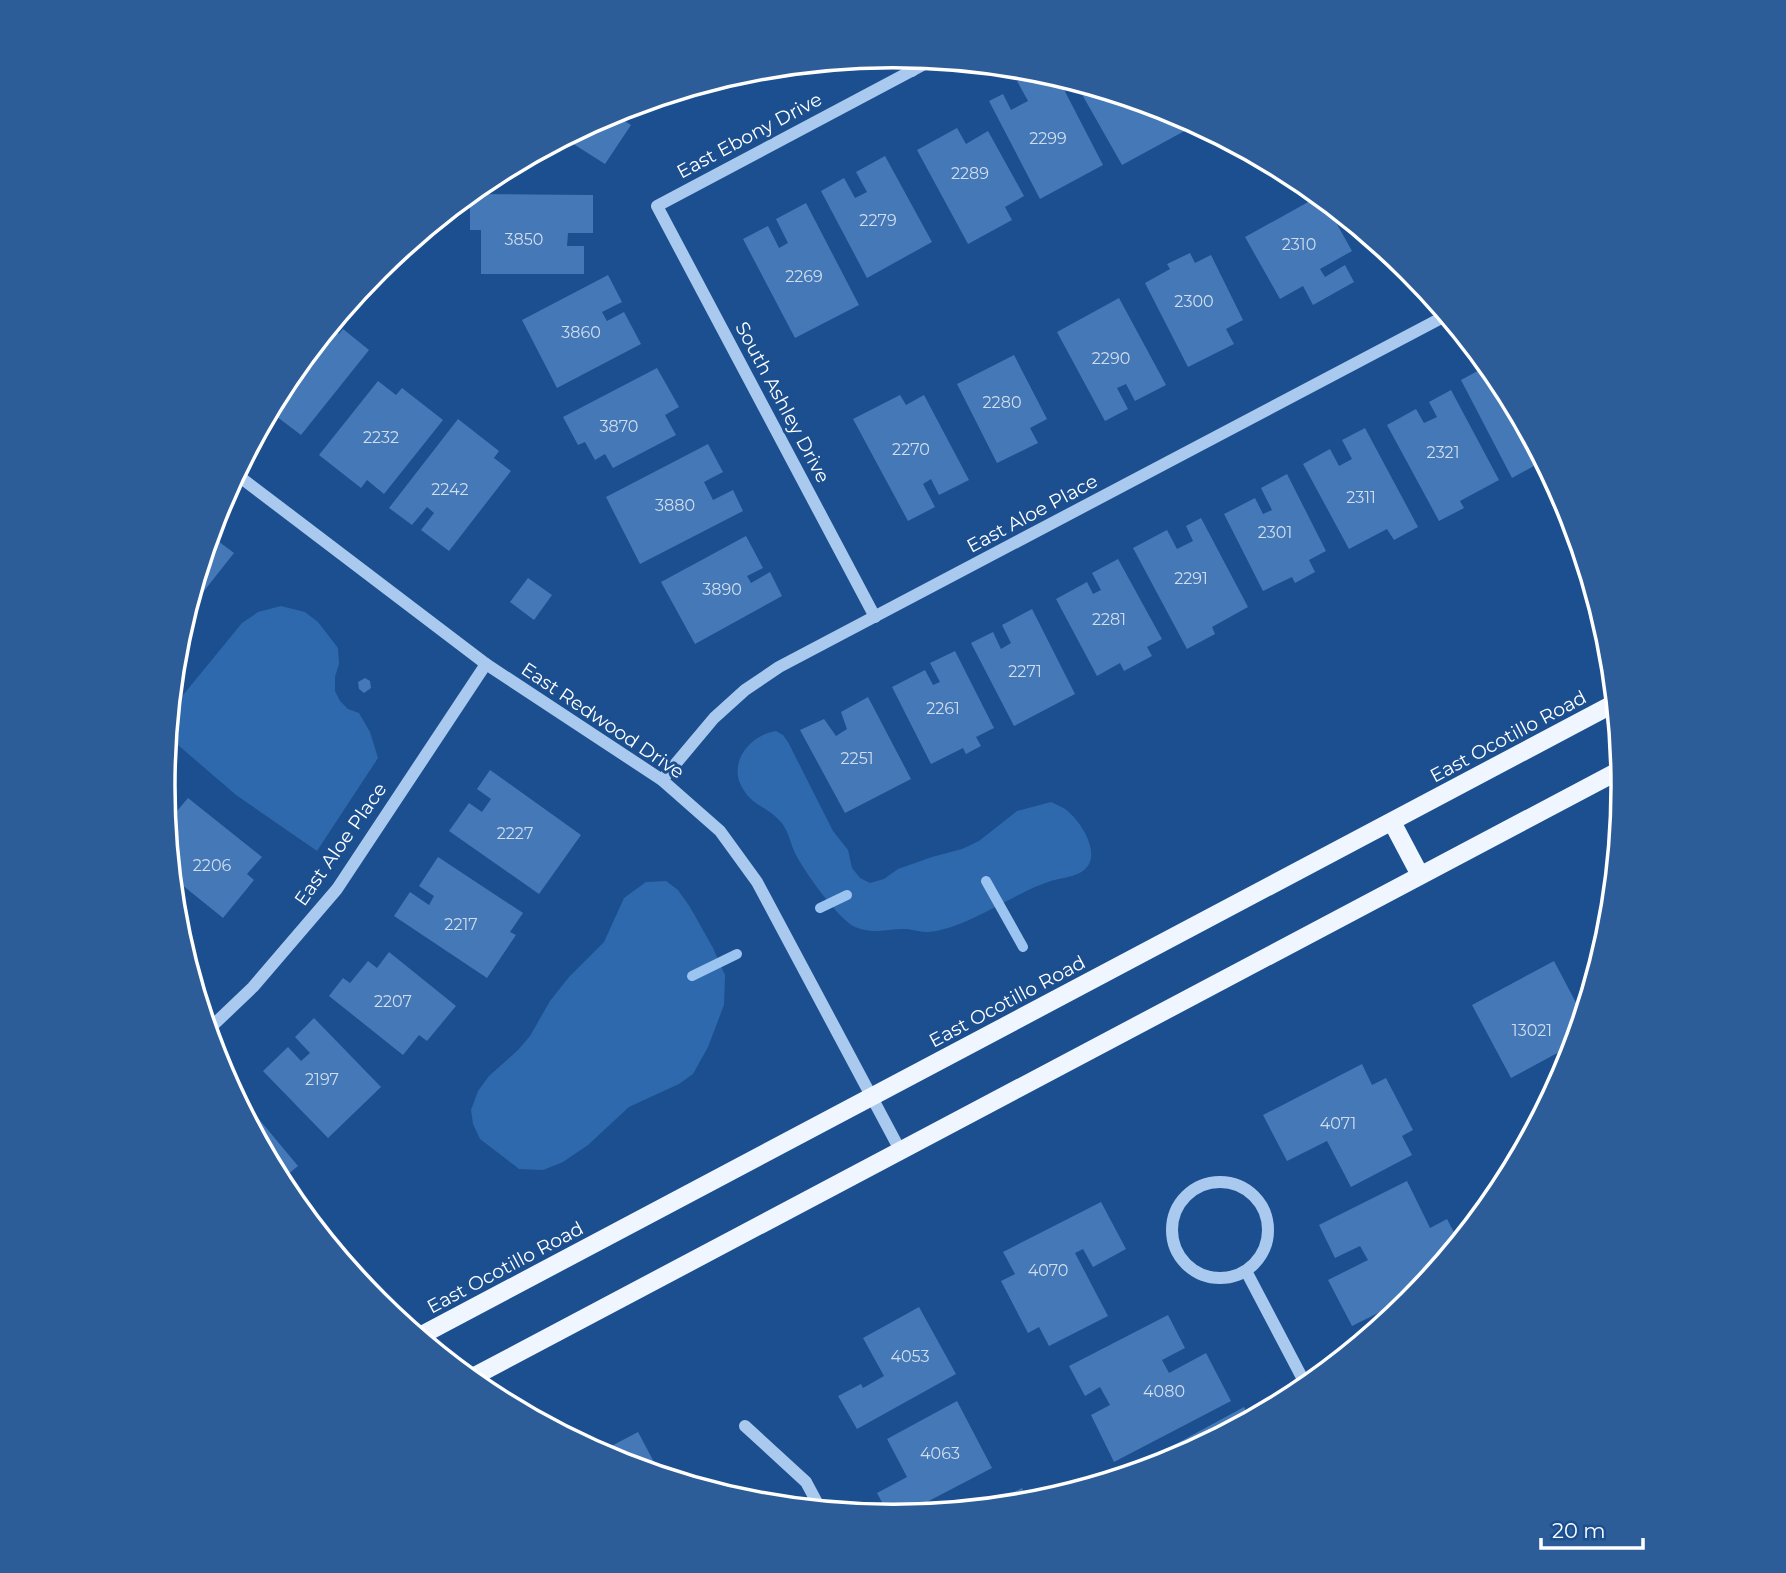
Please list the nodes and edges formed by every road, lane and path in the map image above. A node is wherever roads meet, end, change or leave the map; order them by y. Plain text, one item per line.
1 (916, 69) edge
2 (912, 71) joint
3 (657, 206) joint
4 (1438, 320) edge
5 (244, 480) edge
6 (875, 617) junction
7 (486, 664) junction
8 (1607, 708) edge
9 (1611, 775) edge
10 (663, 780) junction
11 (1392, 822) junction
12 (1420, 875) junction
13 (215, 1023) edge
14 (871, 1097) junction
15 (900, 1150) junction
16 (1246, 1271) junction
17 (426, 1333) edge
18 (480, 1373) edge
19 (1302, 1377) edge
20 (744, 1426) dead end
21 (816, 1500) edge

1 - 2 street, East Ebony Drive
2 - 3 street, East Ebony Drive
3 - 6 street, South Ashley Drive
4 - 6 street, East Aloe Place
5 - 7 street, East Redwood Drive
6 - 10 street, East Aloe Place
7 - 10 street, East Redwood Drive
7 - 13 street, East Aloe Place
8 - 11 main road, East Ocotillo Road
9 - 12 main road
10 - 14 street, East Redwood Drive
11 - 12 main road
11 - 14 main road, East Ocotillo Road
12 - 15 main road
14 - 15 street, East Redwood Drive
14 - 17 main road, East Ocotillo Road
15 - 18 main road
16 - 16 street
16 - 19 street
20 - 21 street

